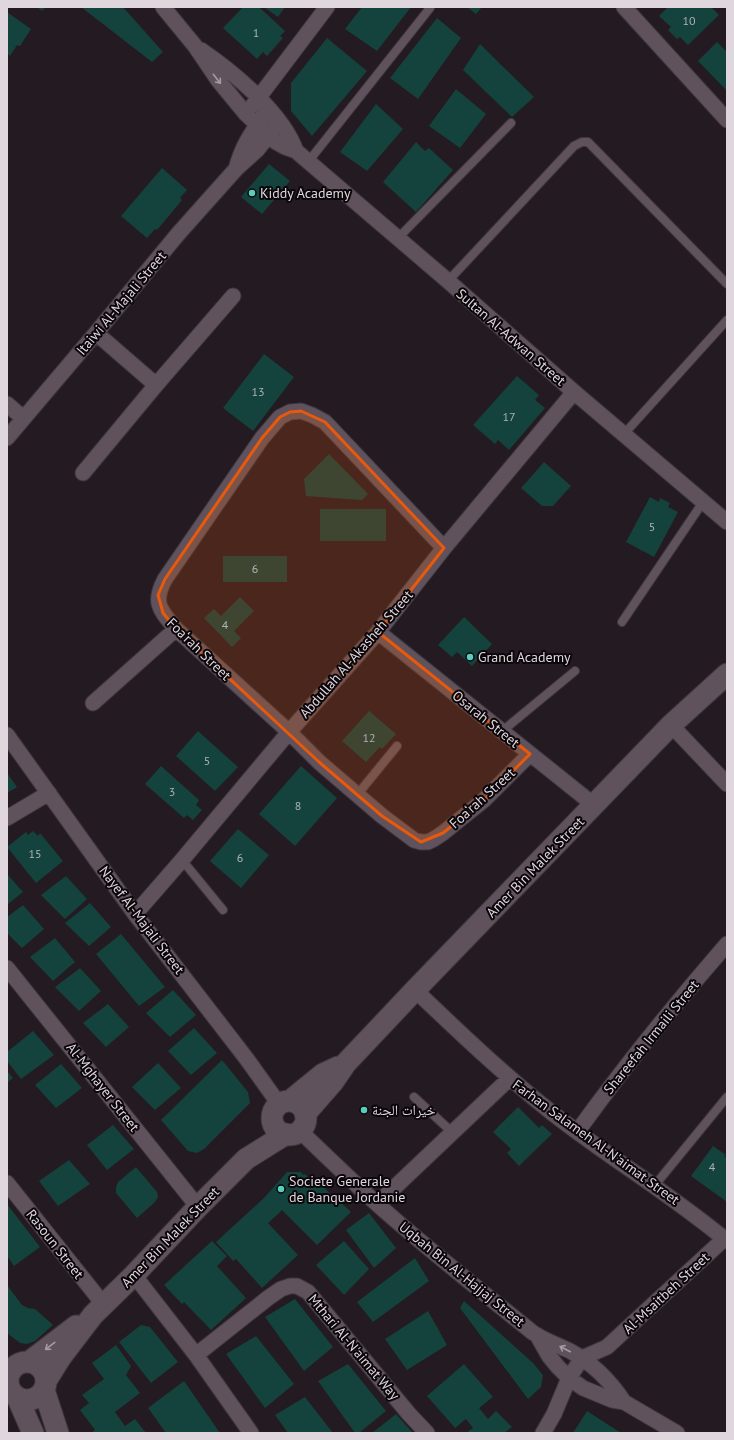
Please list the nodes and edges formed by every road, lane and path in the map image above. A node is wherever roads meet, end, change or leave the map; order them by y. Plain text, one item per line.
1 (163, 7) edge
2 (327, 7) edge
3 (428, 7) edge
4 (624, 7) edge
5 (196, 46) junction
6 (268, 109) junction
7 (246, 114) junction
8 (727, 120) edge
9 (511, 123) dead end
10 (257, 125) junction
11 (269, 135) junction
12 (296, 151) junction
13 (308, 162) junction
14 (236, 169) junction
15 (398, 238) junction
16 (448, 281) junction
17 (727, 284) edge
18 (233, 296) dead end
19 (727, 320) edge
20 (96, 333) junction
21 (156, 385) junction
22 (574, 392) junction
23 (7, 404) edge
24 (23, 418) junction
25 (624, 434) junction
26 (7, 438) edge
27 (83, 474) dead end
28 (703, 502) junction
29 (727, 522) edge
30 (444, 548) junction
31 (622, 622) dead end
32 (176, 629) junction
33 (378, 632) junction
34 (575, 671) dead end
35 (727, 674) edge
36 (93, 703) dead end
37 (671, 725) junction
38 (289, 732) junction
39 (501, 732) junction
40 (7, 735) edge
41 (397, 746) dead end
42 (530, 754) junction
43 (727, 784) edge
44 (49, 793) junction
45 (357, 795) junction
46 (594, 805) junction
47 (7, 818) edge
48 (182, 860) junction
49 (223, 910) dead end
50 (135, 914) junction
51 (727, 944) edge
52 (7, 968) edge
53 (415, 990) junction
54 (510, 1078) junction
55 (414, 1097) dead end
56 (727, 1097) edge
57 (289, 1117) junction
58 (577, 1132) junction
59 (453, 1133) junction
60 (7, 1183) edge
61 (655, 1185) junction
62 (377, 1204) junction
63 (198, 1207) junction
64 (726, 1240) edge
65 (134, 1276) junction
66 (98, 1310) junction
67 (537, 1336) junction
68 (607, 1347) junction
69 (196, 1355) junction
70 (582, 1358) junction
71 (20, 1360) edge
72 (597, 1370) junction
73 (569, 1378) junction
74 (7, 1379) edge
75 (45, 1386) junction
76 (583, 1388) junction
77 (18, 1399) junction
78 (624, 1402) junction
79 (554, 1414) junction
80 (33, 1433) edge
81 (58, 1433) edge
82 (251, 1433) edge
83 (427, 1433) edge
84 (543, 1433) edge
85 (677, 1433) edge

1 - 5 street, Sultan Al-Adwan Street
2 - 6 street
3 - 13 lane
4 - 8 street
5 - 6 street, Sultan Al-Adwan Street
5 -> 7 street, Sultan Al-Adwan Street
6 - 7 street
6 - 10 street, Itaiwi Al-Majali Street
6 - 11 street, Itaiwi Al-Majali Street
6 - 12 street, Sultan Al-Adwan Street
7 - 10 street, Sultan Al-Adwan Street
9 - 15 lane
10 - 11 street, Sultan Al-Adwan Street
10 - 14 street, Itaiwi Al-Majali Street
11 - 12 street, Sultan Al-Adwan Street
11 - 14 street, Itaiwi Al-Majali Street
12 - 13 street, Sultan Al-Adwan Street
13 - 15 street, Sultan Al-Adwan Street
14 - 20 street, Itaiwi Al-Majali Street
15 - 16 street, Sultan Al-Adwan Street
16 - 17 lane
16 - 22 street, Sultan Al-Adwan Street
18 - 21 street
19 - 25 lane
20 - 21 street
20 - 24 street, Itaiwi Al-Majali Street
21 - 27 street
22 - 25 street, Sultan Al-Adwan Street
22 - 30 street, Abdullah Al-Akasheh Street
23 - 24 street
24 - 26 street, Itaiwi Al-Majali Street
25 - 28 street, Sultan Al-Adwan Street
28 - 29 street, Sultan Al-Adwan Street
28 - 31 lane
30 - 32 street, Foa‘rah Street
30 - 33 street, Abdullah Al-Akasheh Street
32 - 36 street
32 - 38 street, Foa‘rah Street
33 - 38 street, Abdullah Al-Akasheh Street
33 - 39 street, Osarah Street
34 - 39 lane
35 - 37 street, Amer Bin Malek Street
37 - 43 street
37 - 46 street, Amer Bin Malek Street
38 - 45 street, Foa‘rah Street
38 - 48 street, Abdullah Al-Akasheh Street
39 - 42 street, Osarah Street
40 - 44 street, Nayef Al-Majali Street
41 - 45 lane
42 - 45 street, Foa‘rah Street
42 - 46 street, Osarah Street
44 - 47 street
44 - 50 street, Nayef Al-Majali Street
46 - 53 street, Amer Bin Malek Street
48 - 49 lane
48 - 50 street, Abdullah Al-Akasheh Street
50 - 57 street, Nayef Al-Majali Street
51 - 58 street, Shareefah Irmaili Street
52 - 63 street, Al-Mghayer Street
53 - 54 street, Farhan Salameh Al-N'aimat Street
53 - 57 street, Amer Bin Malek Street
54 - 58 street, Farhan Salameh Al-N'aimat Street
54 - 59 street
55 - 59 lane
56 - 61 lane
57 - 62 street, Uqbah Bin Al-Hajjaj Street
57 - 63 street, Amer Bin Malek Street
58 - 61 street, Farhan Salameh Al-N'aimat Street
59 - 62 street
60 - 66 street, Rasoun Street
61 - 64 street, Farhan Salameh Al-N'aimat Street
62 - 67 street, Uqbah Bin Al-Hajjaj Street
63 - 65 street, Amer Bin Malek Street
64 - 68 street, Al-Msaitbeh Street
65 - 66 street, Amer Bin Malek Street
65 - 69 street
66 -> 71 street, Amer Bin Malek Street
66 - 75 street, Amer Bin Malek Street
70 -> 67 street, Uqbah Bin Al-Hajjaj Street
67 - 73 street, Uqbah Bin Al-Hajjaj Street
68 - 70 street, Al-Msaitbeh Street
68 - 72 street, Al-Msaitbeh Street
69 - 82 street
69 - 83 street, Mthari Al-N'aimat Way
70 - 72 street, Uqbah Bin Al-Hajjaj Street
70 - 73 street
71 - 74 street
71 - 75 street
72 - 76 street, Al-Msaitbeh Street
72 - 78 street, Uqbah Bin Al-Hajjaj Street
73 - 76 street, Uqbah Bin Al-Hajjaj Street
73 - 79 street
74 - 77 street
75 - 77 street
75 - 81 street
76 - 78 street, Uqbah Bin Al-Hajjaj Street
76 - 79 street, Al-Msaitbeh Street
77 - 80 street
78 - 85 street, Uqbah Bin Al-Hajjaj Street
79 - 84 street

